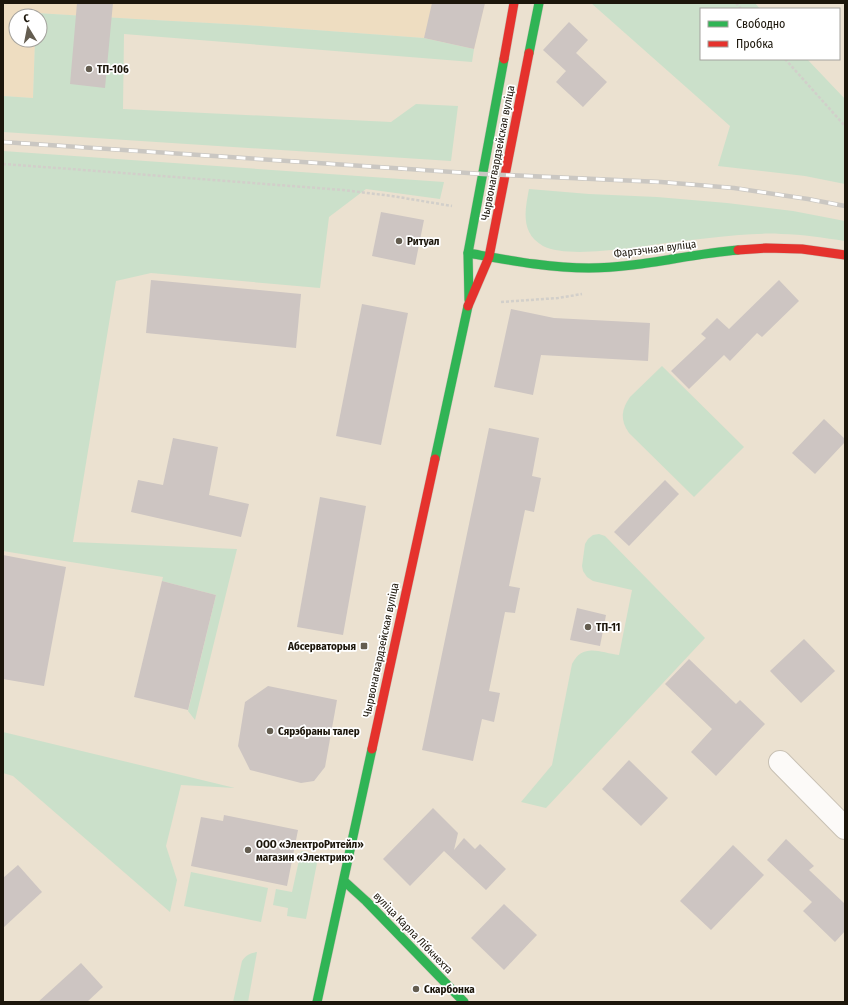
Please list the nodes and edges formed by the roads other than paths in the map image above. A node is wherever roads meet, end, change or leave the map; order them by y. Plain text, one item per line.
1 (514, 3) edge
2 (540, 3) edge
3 (468, 253) junction
4 (845, 254) edge
5 (489, 257) junction
6 (469, 303) junction
7 (780, 762) dead end
8 (845, 828) edge
9 (344, 881) junction
10 (317, 1002) edge
11 (464, 1002) edge

1 - 3 main road, Чырвонагвардзейская вуліца
2 - 5 main road, Чырвонагвардзейская вуліца
3 - 5 main road, Фартэчная вуліца
3 - 6 main road, Чырвонагвардзейская вуліца
4 - 5 main road, Фартэчная вуліца
5 - 6 main road, Чырвонагвардзейская вуліца
6 - 9 main road, Чырвонагвардзейская вуліца
7 - 8 street
9 - 10 main road, Чырвонагвардзейская вуліца
9 - 11 main road, вуліца Карла Лібкнехта

